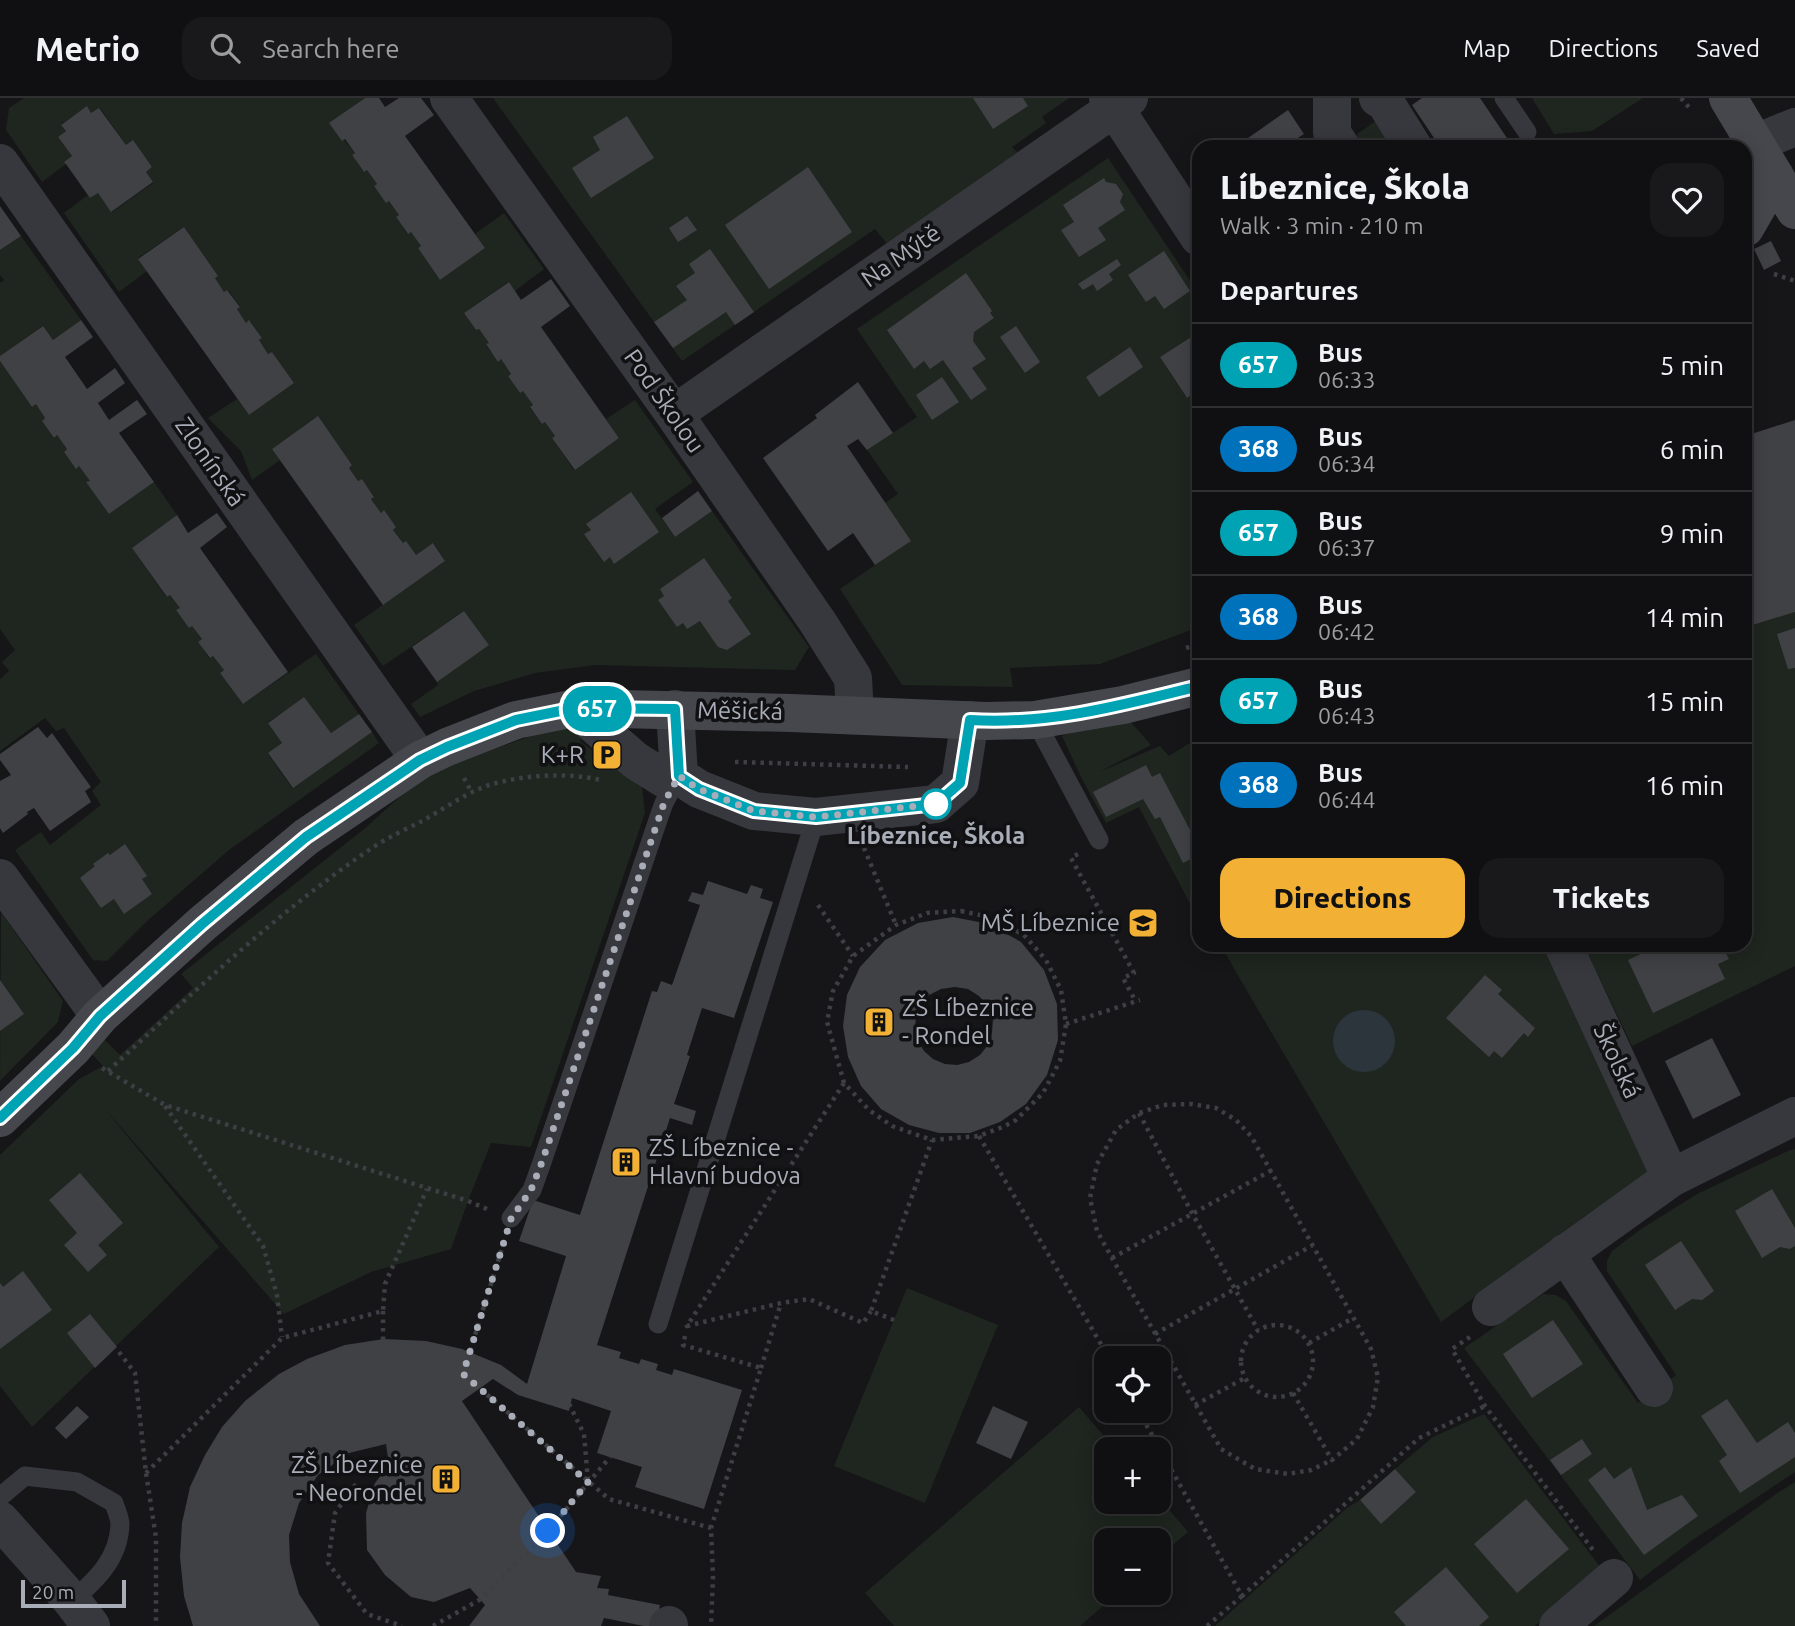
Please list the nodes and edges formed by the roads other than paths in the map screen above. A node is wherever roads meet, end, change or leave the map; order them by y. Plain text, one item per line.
1 (449, 98) edge
2 (1332, 98) edge
3 (1504, 98) edge
4 (1728, 98) edge
5 (1385, 99) edge
6 (1117, 101) edge
7 (1795, 127) edge
8 (1527, 131) dead end
9 (1336, 140) edge
10 (1409, 140) edge
11 (1756, 143) junction
12 (0, 163) edge
13 (1775, 176) junction
14 (1795, 210) edge
15 (1752, 216) edge
16 (1192, 225) edge
17 (674, 414) junction
18 (1192, 688) edge
19 (575, 708) junction
20 (675, 709) junction
21 (855, 715) junction
22 (970, 720) junction
23 (1035, 720) junction
24 (420, 760) junction
25 (679, 776) junction
26 (812, 830) junction
27 (1099, 840) road end
28 (0, 878) edge
29 (1566, 952) edge
30 (100, 1016) junction
31 (1795, 1116) edge
32 (0, 1118) edge
33 (1671, 1178) junction
34 (511, 1219) road end
35 (1564, 1253) junction
36 (1483, 1320) road end
37 (658, 1324) road end
38 (1654, 1388) dead end
39 (0, 1497) edge
40 (0, 1520) edge
41 (1614, 1578) road end
42 (81, 1614) edge
43 (1558, 1626) edge

1 - 17 street, Pod Školou
2 - 9 street
3 - 8 lane
4 - 11 street
5 - 10 street
6 - 16 street
6 - 17 street, Na Mýtě
7 - 11 street
11 - 13 street
12 - 24 street, Zlonínská
13 - 14 street
13 - 15 street
17 - 21 street, Pod Školou
18 - 23 street, Měšická
19 - 20 street, Měšická
19 - 24 street, Měšická
19 - 25 street
20 - 21 street, Měšická
20 - 25 street
21 - 22 street, Měšická
22 - 23 street, Měšická
22 - 26 street
23 - 27 lane
24 - 30 street, Měšická
25 - 26 street
25 - 34 lane
26 - 37 lane
28 - 30 street
29 - 33 street, Školská
30 - 32 street, Měšická
31 - 33 street
33 - 35 street
35 - 36 street
35 - 38 street
39 - 42 lane
40 - 42 street
41 - 43 street

